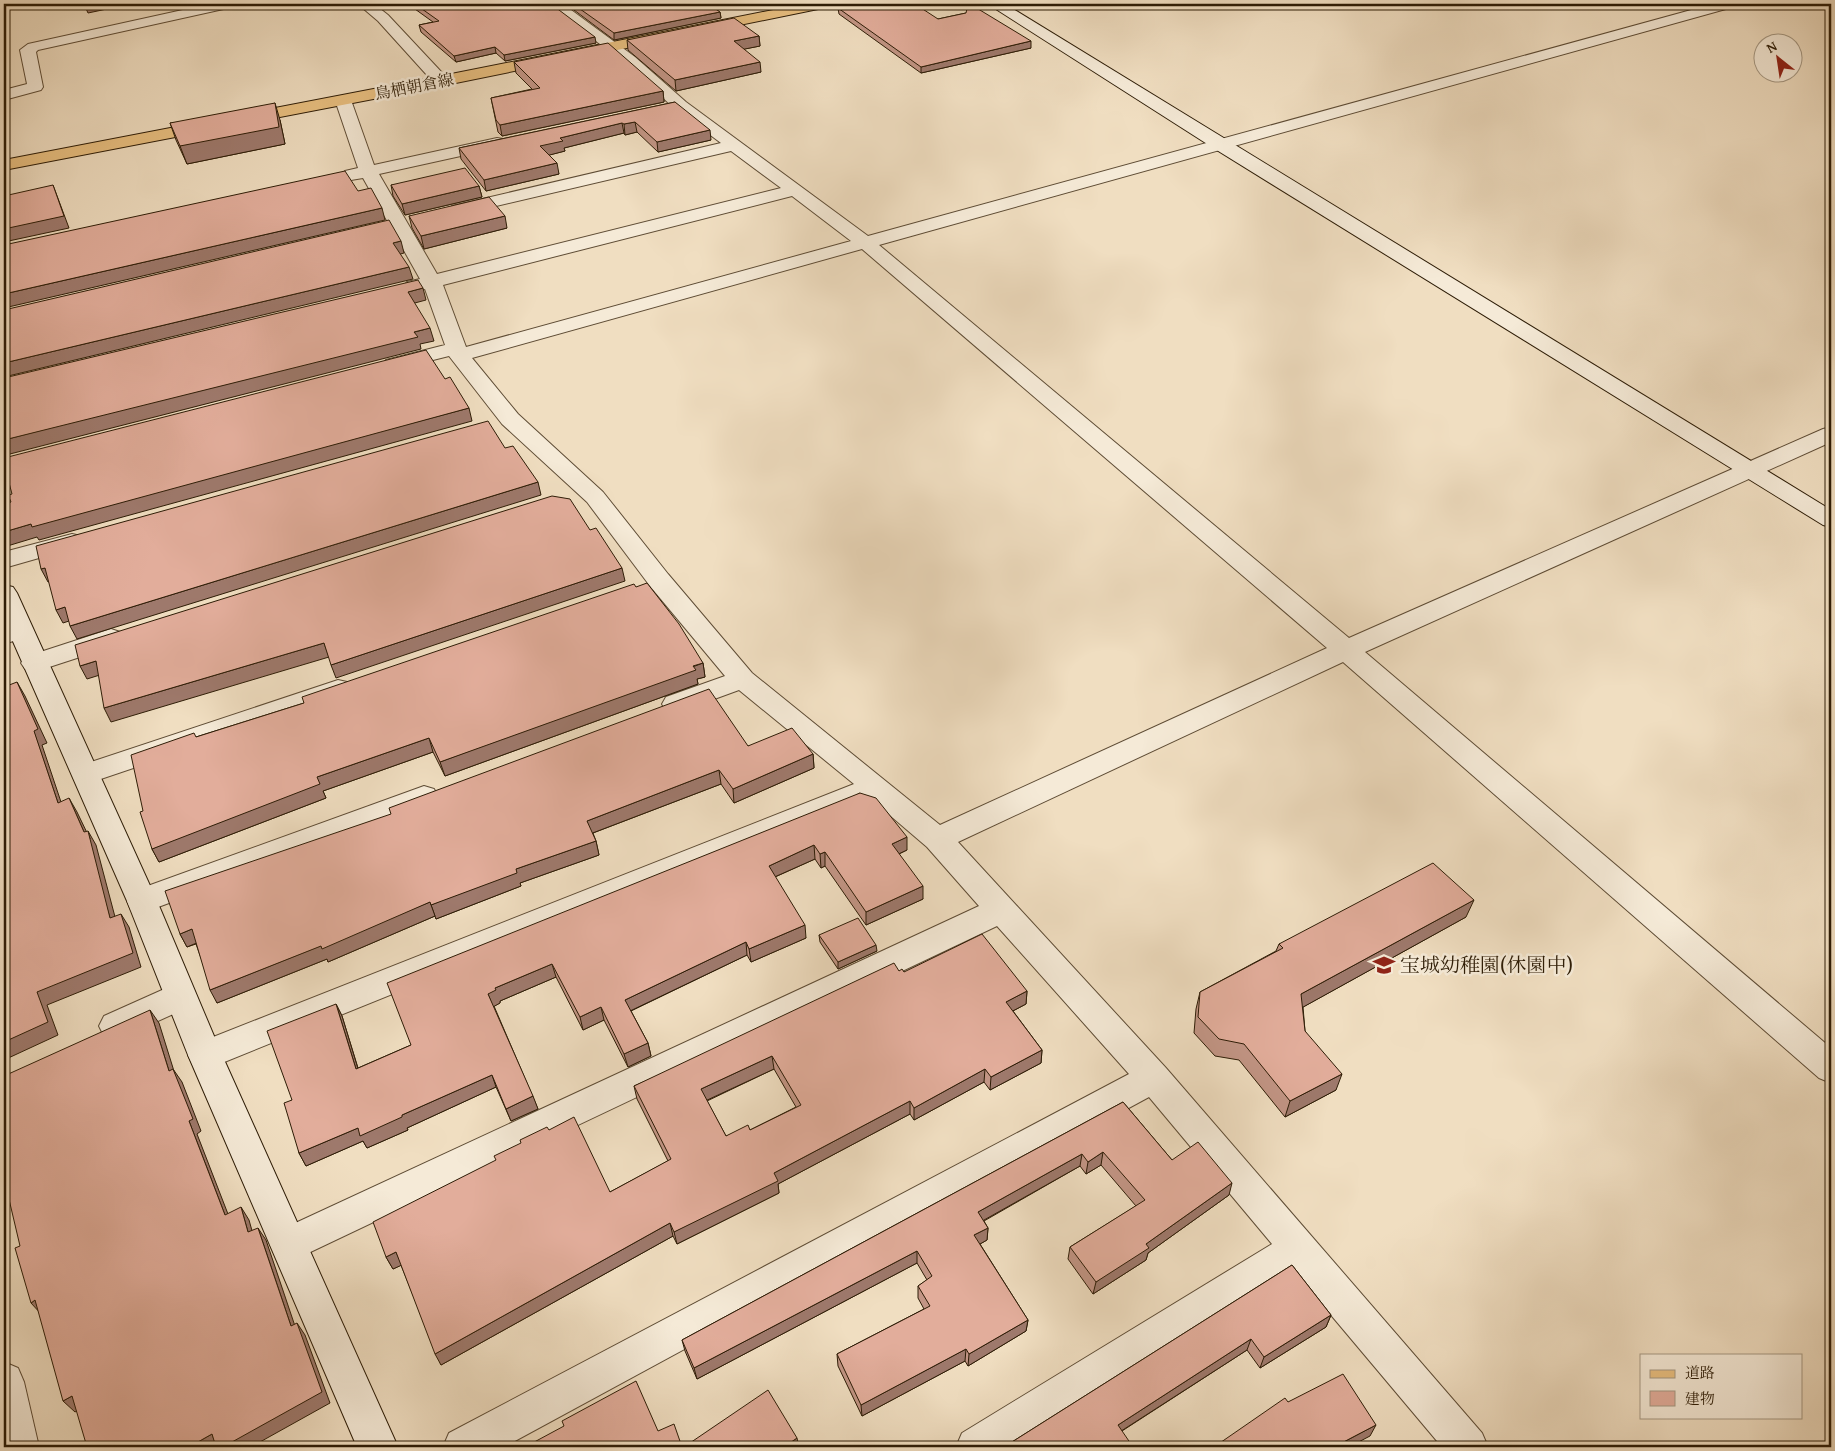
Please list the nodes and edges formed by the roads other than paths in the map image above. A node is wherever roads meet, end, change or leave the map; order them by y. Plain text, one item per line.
1 (50, 4) edge
2 (228, 4) edge
3 (365, 4) edge
4 (554, 4) edge
5 (823, 4) edge
6 (995, 4) edge
7 (1728, 4) edge
8 (4, 6) edge
9 (611, 47) junction
10 (441, 80) junction
11 (4, 95) edge
12 (343, 100) junction
13 (680, 104) junction
14 (660, 109) edge
15 (514, 140) edge
16 (734, 145) junction
17 (1220, 145) junction
18 (4, 165) edge
19 (368, 171) junction
20 (330, 180) edge
21 (796, 190) junction
22 (437, 216) edge
23 (417, 220) edge
24 (398, 225) junction
25 (379, 229) edge
26 (866, 243) junction
27 (432, 282) junction
28 (394, 291) edge
29 (458, 351) junction
30 (370, 370) edge
31 (1831, 434) edge
32 (1752, 471) junction
33 (586, 490) junction
34 (558, 499) edge
35 (1831, 520) edge
36 (90, 536) edge
37 (4, 560) edge
38 (659, 580) junction
39 (631, 589) edge
40 (4, 593) edge
41 (12, 633) edge
42 (129, 633) edge
43 (1346, 650) junction
44 (34, 663) junction
45 (743, 680) junction
46 (359, 682) edge
47 (650, 714) edge
48 (86, 774) junction
49 (876, 787) junction
50 (447, 788) edge
51 (937, 839) junction
52 (142, 901) junction
53 (1001, 910) junction
54 (180, 996) junction
55 (92, 1037) edge
56 (205, 1055) junction
57 (1831, 1068) edge
58 (1154, 1078) junction
59 (289, 1244) junction
60 (1298, 1248) junction
61 (4, 1382) edge
62 (19, 1447) edge
63 (378, 1447) edge
64 (464, 1447) edge
65 (976, 1447) edge
66 (1468, 1447) edge

1 - 8 street
2 - 11 street
3 - 10 street
4 - 9 street
5 - 9 main road, 鳥栖朝倉線
6 - 17 street
7 - 17 street
9 - 10 main road, 鳥栖朝倉線
9 - 13 street
10 - 12 main road, 鳥栖朝倉線
12 - 18 main road, 鳥栖朝倉線
12 - 19 street
13 - 14 street
13 - 16 street
15 - 19 street
16 - 21 street
16 - 22 street
17 - 26 street
17 - 32 street
19 - 20 street
19 - 24 street
21 - 26 street
21 - 27 street
23 - 24 street
24 - 25 street
24 - 27 street
26 - 29 street
26 - 43 street
27 - 28 street
27 - 29 street
29 - 30 street
29 - 33 street
31 - 32 street
32 - 35 street
32 - 43 street
33 - 34 street
33 - 38 street
36 - 37 street
38 - 39 street
38 - 45 street
40 - 41 street
41 - 44 street
42 - 44 street
43 - 51 street
43 - 57 street
44 - 48 street
45 - 47 street
45 - 49 street
46 - 48 street
48 - 52 street
49 - 51 street
49 - 56 street
50 - 52 street
51 - 53 street
52 - 54 street
53 - 58 street
53 - 59 street
54 - 55 street
54 - 56 street
56 - 59 street
58 - 60 street
58 - 64 street
59 - 63 street
60 - 65 street
60 - 66 street
61 - 62 street

